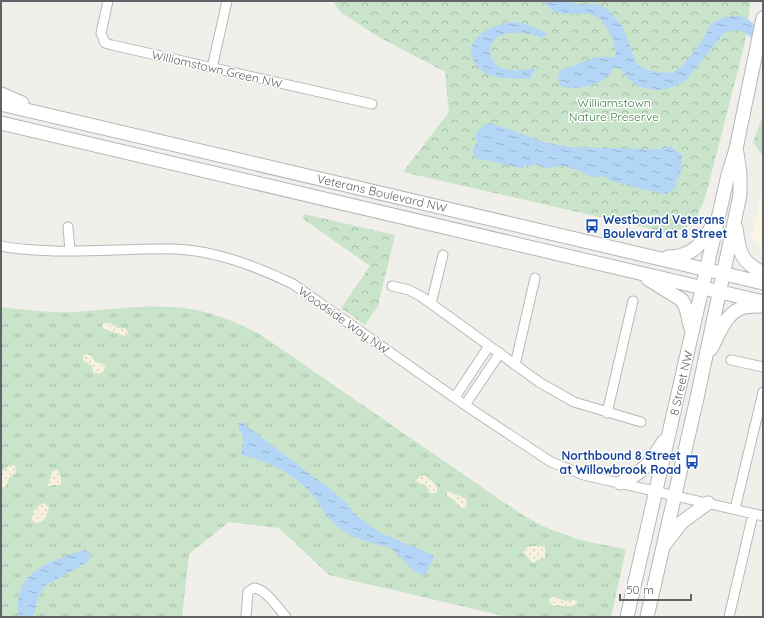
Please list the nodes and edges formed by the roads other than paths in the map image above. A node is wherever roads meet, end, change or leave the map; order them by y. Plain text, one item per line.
1 (108, 1) edge
2 (227, 1) edge
3 (762, 21) edge
4 (212, 68) junction
5 (1, 94) edge
6 (1, 104) edge
7 (372, 104) dead end
8 (43, 114) junction
9 (1, 123) edge
10 (736, 149) junction
11 (720, 214) junction
12 (735, 218) junction
13 (68, 228) dead end
14 (1, 246) edge
15 (70, 251) junction
16 (442, 255) dead end
17 (655, 257) junction
18 (707, 270) junction
19 (763, 273) edge
20 (640, 274) junction
21 (723, 274) junction
22 (535, 278) dead end
23 (763, 283) edge
24 (392, 286) dead end
25 (702, 288) junction
26 (719, 292) junction
27 (633, 301) dead end
28 (763, 302) edge
29 (431, 304) junction
30 (763, 306) edge
31 (692, 332) junction
32 (489, 346) junction
33 (500, 353) junction
34 (731, 360) dead end
35 (704, 362) junction
36 (516, 365) junction
37 (763, 367) edge
38 (763, 392) edge
39 (454, 397) junction
40 (465, 405) junction
41 (607, 413) junction
42 (641, 422) dead end
43 (670, 431) junction
44 (620, 483) junction
45 (656, 492) junction
46 (674, 496) junction
47 (708, 503) junction
48 (735, 509) junction
49 (753, 514) junction
50 (763, 516) edge
51 (662, 549) junction
52 (247, 617) edge
53 (286, 617) edge
54 (627, 617) edge
55 (647, 617) edge
56 (729, 617) edge

1 - 4 street, Williamstown Green NW
2 - 4 street
3 - 10 main road, 8 Street NW
4 - 7 street, Williamstown Green NW
5 - 8 main road
6 - 8 main road, Veterans Boulevard NW
8 - 17 main road, Veterans Boulevard NW
9 - 20 main road, Veterans Boulevard NW
10 - 11 main road, 8 Street NW
10 - 12 main road, 8 Street NW
11 - 17 main road
11 - 18 main road, 8 Street NW
12 - 19 main road
12 - 21 main road, 8 Street NW
13 - 15 street
14 - 15 street, Woodside Way NW
15 - 39 street, Woodside Way NW
16 - 29 street
17 - 18 main road, Veterans Boulevard NW
18 - 21 main road, Veterans Boulevard NW
18 - 25 main road, 8 Street NW
20 - 25 main road, Veterans Boulevard NW
20 - 31 main road
21 - 23 main road, Veterans Boulevard NW
21 - 26 main road, 8 Street NW
22 - 36 street
24 - 29 street
25 - 26 main road, Veterans Boulevard NW
25 - 31 main road, 8 Street NW
26 - 28 main road, Veterans Boulevard NW
26 - 35 main road, 8 Street NW
27 - 41 street
29 - 32 street
30 - 35 main road
31 - 43 main road, 8 Street NW
32 - 33 street
32 - 39 street
33 - 36 street
33 - 40 street
34 - 37 street
35 - 46 main road, 8 Street NW
36 - 41 street
38 - 48 street
39 - 40 street, Woodside Way NW
40 - 44 street, Woodside Way NW
41 - 42 street
43 - 44 main road
43 - 45 main road, 8 Street NW
44 - 45 street, Woodside Way NW
45 - 46 street, Woodside Way NW
45 - 54 main road, 8 Street NW
46 - 47 street, Woodside Way NW
46 - 51 main road, 8 Street NW
47 - 48 street, Woodside Way NW
47 - 51 main road
48 - 49 street, Woodside Way NW
49 - 50 street, Woodside Way NW
49 - 56 street
51 - 55 main road, 8 Street NW
52 - 53 street

